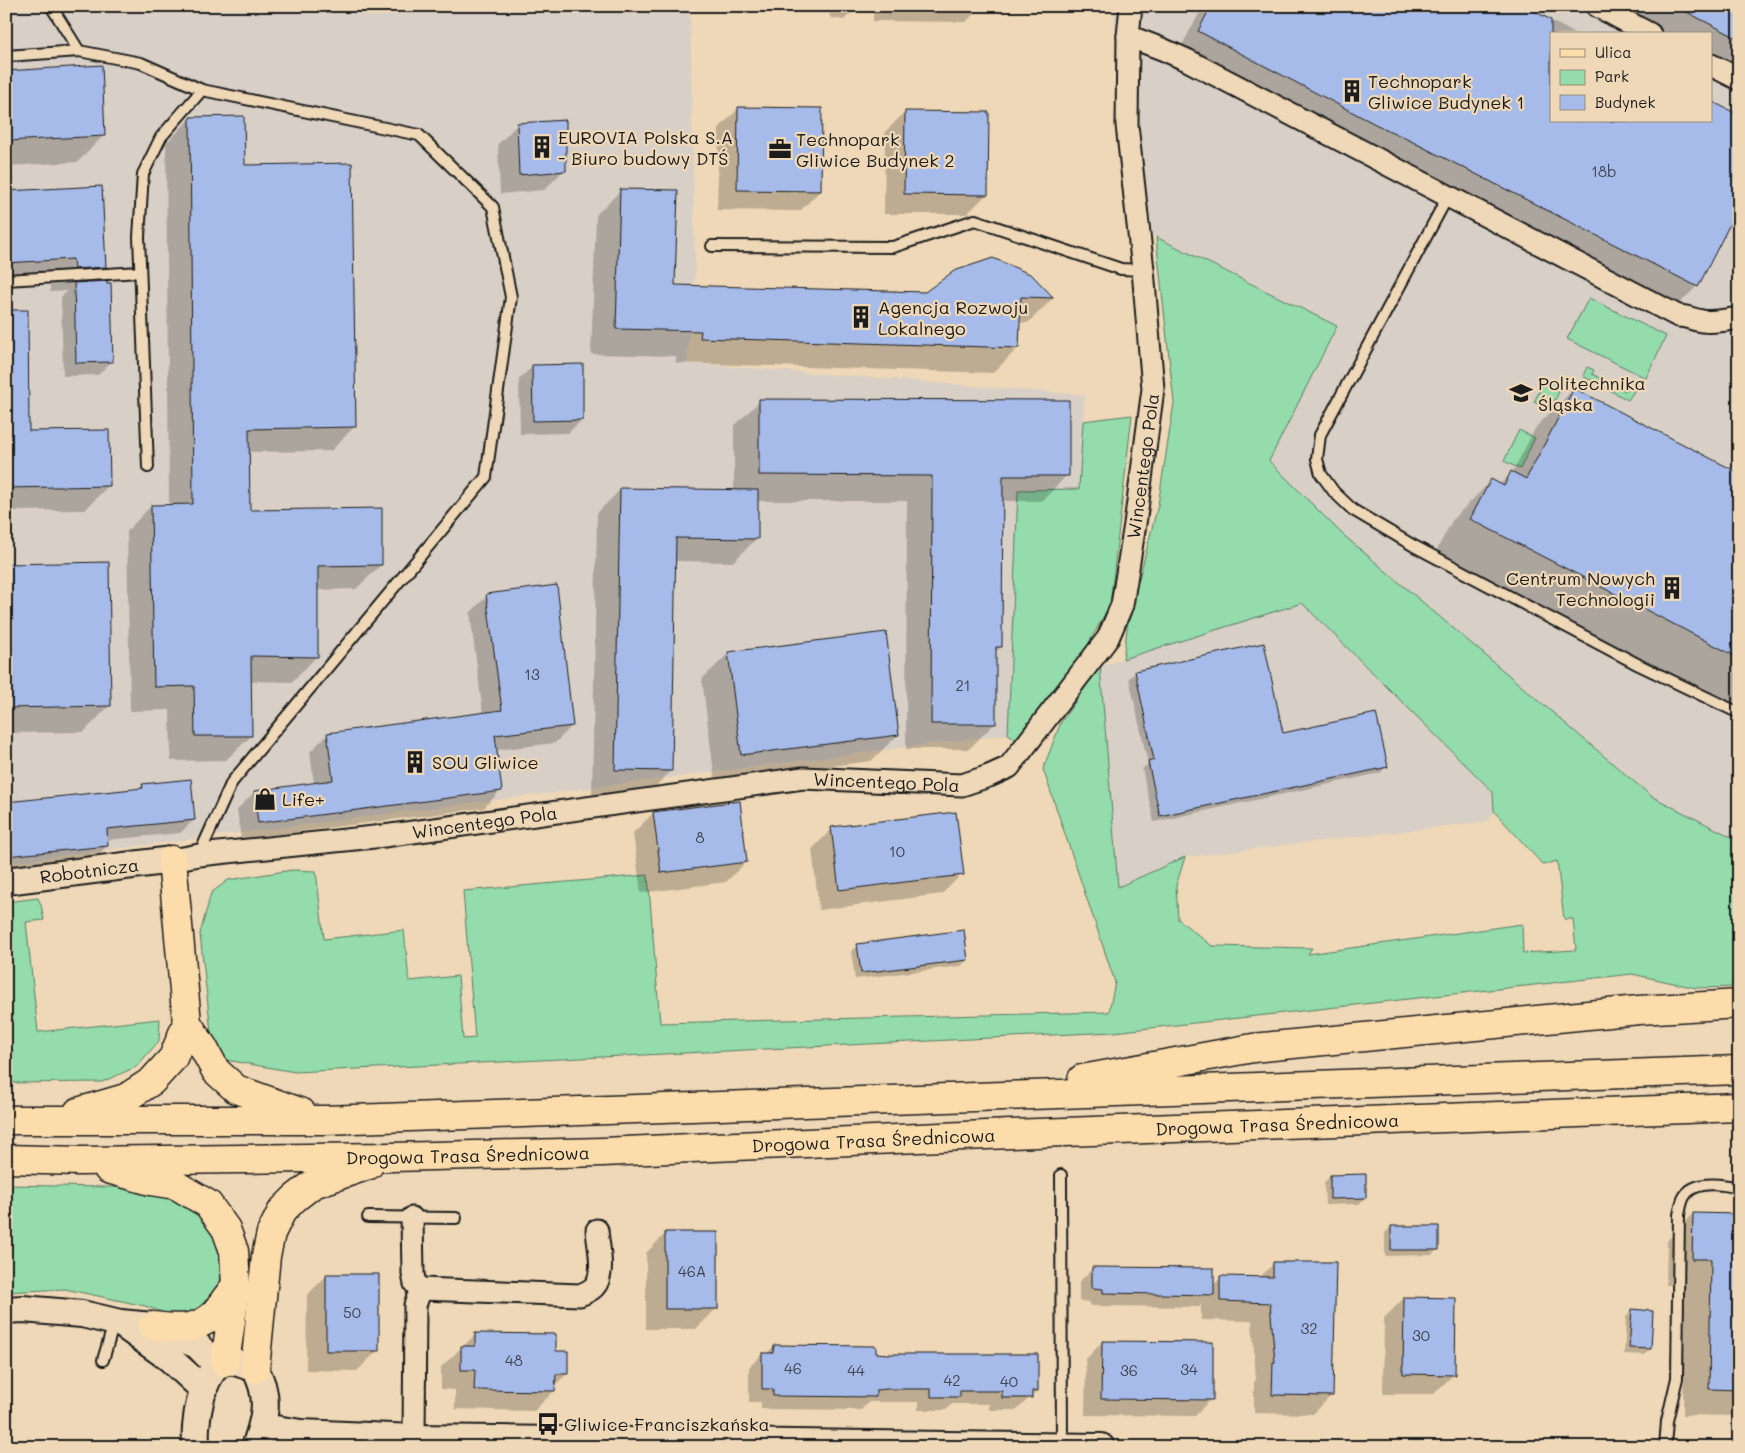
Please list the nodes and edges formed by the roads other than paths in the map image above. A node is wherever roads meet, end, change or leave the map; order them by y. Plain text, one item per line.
1 (51, 6) edge
2 (1130, 6) edge
3 (1597, 6) edge
4 (1646, 32) edge
5 (1128, 36) junction
6 (79, 51) junction
7 (6, 56) edge
8 (1712, 66) edge
9 (1739, 79) edge
10 (202, 90) junction
11 (1448, 196) junction
12 (712, 246) dead end
13 (1143, 270) junction
14 (140, 272) junction
15 (6, 280) edge
16 (1739, 318) edge
17 (148, 467) dead end
18 (1739, 713) edge
19 (199, 855) junction
20 (172, 860) junction
21 (6, 881) edge
22 (1739, 1004) edge
23 (187, 1023) junction
24 (1739, 1070) edge
25 (984, 1096) junction
26 (1739, 1107) edge
27 (1674, 1109) junction
28 (1739, 1114) edge
29 (6, 1120) edge
30 (324, 1120) junction
31 (45, 1121) junction
32 (392, 1157) junction
33 (6, 1159) edge
34 (80, 1161) junction
35 (1061, 1175) dead end
36 (1739, 1188) edge
37 (368, 1217) dead end
38 (412, 1218) junction
39 (456, 1218) dead end
40 (597, 1230) dead end
41 (236, 1286) junction
42 (421, 1289) junction
43 (6, 1310) edge
44 (118, 1323) junction
45 (153, 1326) junction
46 (103, 1360) dead end
47 (221, 1364) junction
48 (256, 1369) junction
49 (204, 1390) junction
50 (259, 1437) edge
51 (414, 1438) junction
52 (441, 1442) edge
53 (700, 1444) edge
54 (1062, 1446) edge
55 (197, 1447) edge
56 (1101, 1447) edge
57 (1665, 1447) edge

1 - 6 lane
2 - 5 street, Wincentego Pola
3 - 4 street
5 - 11 street
5 - 13 street, Wincentego Pola
6 - 7 lane
6 - 10 lane
8 - 9 street
10 - 14 lane
10 - 19 lane
11 - 16 street
11 - 18 lane
12 - 13 lane
13 - 19 street, Wincentego Pola
14 - 15 lane
14 - 17 lane
19 - 20 street, Wincentego Pola
20 - 21 street, Robotnicza
20 - 23 main road
22 - 25 main road
23 - 30 main road
23 - 31 main road
24 - 25 main road
25 - 30 main road
26 - 27 main road, Drogowa Trasa Średnicowa
27 - 28 main road
27 - 32 main road, Drogowa Trasa Średnicowa
29 - 31 main road
30 - 31 main road
32 - 34 main road, Drogowa Trasa Średnicowa
32 - 48 main road
33 - 34 main road, Drogowa Trasa Średnicowa
34 - 41 main road
35 - 54 lane
36 - 57 lane
37 - 38 lane
38 - 39 lane
38 - 42 street
40 - 42 street
41 - 45 main road
41 - 47 main road
42 - 51 street
43 - 44 street
44 - 45 street
44 - 46 lane
44 - 49 street
45 - 47 street
47 - 48 street
47 - 49 street
48 - 50 street
49 - 55 street
50 - 51 street
51 - 52 street
52 - 53 street
53 - 54 street
54 - 56 street

